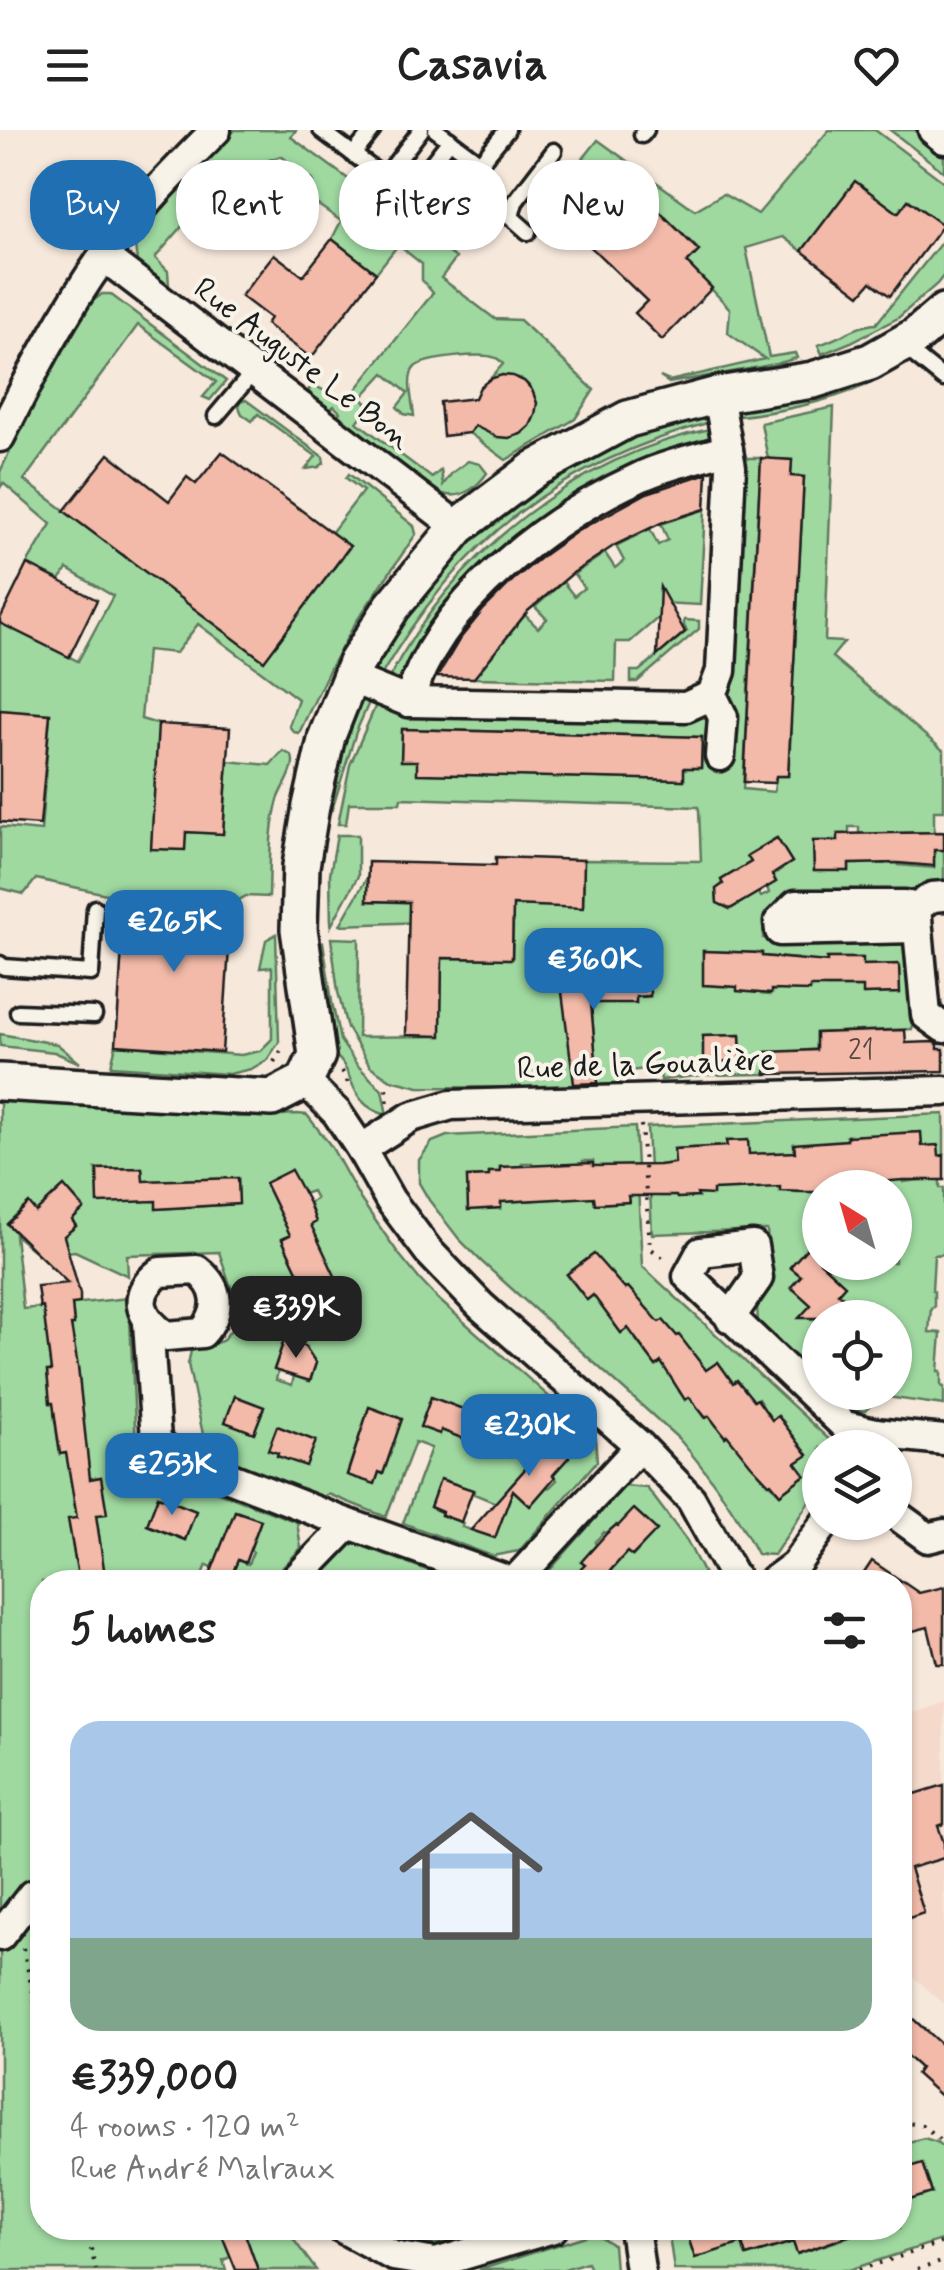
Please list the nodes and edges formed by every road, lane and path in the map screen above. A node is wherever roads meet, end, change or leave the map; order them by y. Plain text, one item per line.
1 (216, 130) edge
2 (321, 130) edge
3 (373, 130) edge
4 (422, 130) edge
5 (436, 130) edge
6 (507, 130) edge
7 (933, 130) edge
8 (944, 138) edge
9 (450, 140) junction
10 (554, 151) dead end
11 (353, 155) junction
12 (360, 160) edge
13 (398, 160) edge
14 (434, 160) edge
15 (476, 160) edge
16 (482, 160) edge
17 (547, 160) edge
18 (527, 186) edge
19 (527, 231) edge
20 (104, 256) junction
21 (944, 312) edge
22 (902, 344) junction
23 (254, 371) junction
24 (944, 379) edge
25 (718, 395) junction
26 (216, 416) dead end
27 (0, 437) edge
28 (728, 450) junction
29 (458, 527) junction
30 (350, 678) junction
31 (712, 696) junction
32 (409, 702) junction
33 (720, 756) dead end
34 (944, 896) edge
35 (95, 908) dead end
36 (944, 951) edge
37 (0, 964) edge
38 (922, 970) junction
39 (18, 1012) dead end
40 (94, 1015) dead end
41 (944, 1028) edge
42 (304, 1081) junction
43 (0, 1082) edge
44 (944, 1091) edge
45 (640, 1100) junction
46 (361, 1148) junction
47 (688, 1276) junction
48 (730, 1318) junction
49 (148, 1324) dead end
50 (853, 1430) edge
51 (912, 1440) edge
52 (944, 1440) edge
53 (640, 1446) junction
54 (348, 1524) junction
55 (912, 1526) edge
56 (944, 1534) edge
57 (813, 1540) edge
58 (304, 1570) edge
59 (479, 1570) edge
60 (524, 1570) edge
61 (730, 1570) edge
62 (789, 1570) edge
63 (16, 1915) edge
64 (30, 1979) edge
65 (912, 2124) edge
66 (944, 2144) edge
67 (89, 2240) edge
68 (363, 2240) edge
69 (513, 2240) edge
70 (636, 2240) edge
71 (944, 2242) edge
72 (944, 2261) edge
73 (96, 2270) edge
74 (640, 2270) edge
75 (859, 2270) edge
76 (917, 2270) edge

1 - 20 street
2 - 11 lane
3 - 11 lane
4 - 13 lane
5 - 9 lane
6 - 16 lane
7 - 8 street
9 - 14 lane
9 - 15 lane
10 - 17 lane
11 - 12 lane
18 - 19 lane
20 - 23 street, Rue Auguste Le Bon
20 - 27 street
21 - 22 street
22 - 24 lane
22 - 25 street
23 - 26 lane
23 - 29 street, Rue Auguste Le Bon
25 - 28 street
25 - 29 street
28 - 31 street
28 - 32 street
29 - 30 street
30 - 32 street
30 - 42 street
31 - 32 street
31 - 33 street
34 - 38 street
35 - 37 lane
36 - 38 street
38 - 41 street
39 - 40 lane
42 - 43 street
42 - 46 street
44 - 45 street, Rue de la Goualière
45 - 46 street, Rue de la Goualière
45 - 47 path
46 - 53 street
47 - 48 street
47 - 48 street
48 - 50 street
49 - 54 street
51 - 52 street
53 - 60 street
53 - 61 street
54 - 58 street
54 - 59 street
55 - 56 street
57 - 62 street
63 - 64 path
65 - 66 path
67 - 73 path
68 - 69 street
70 - 74 street
71 - 75 path
72 - 76 path

